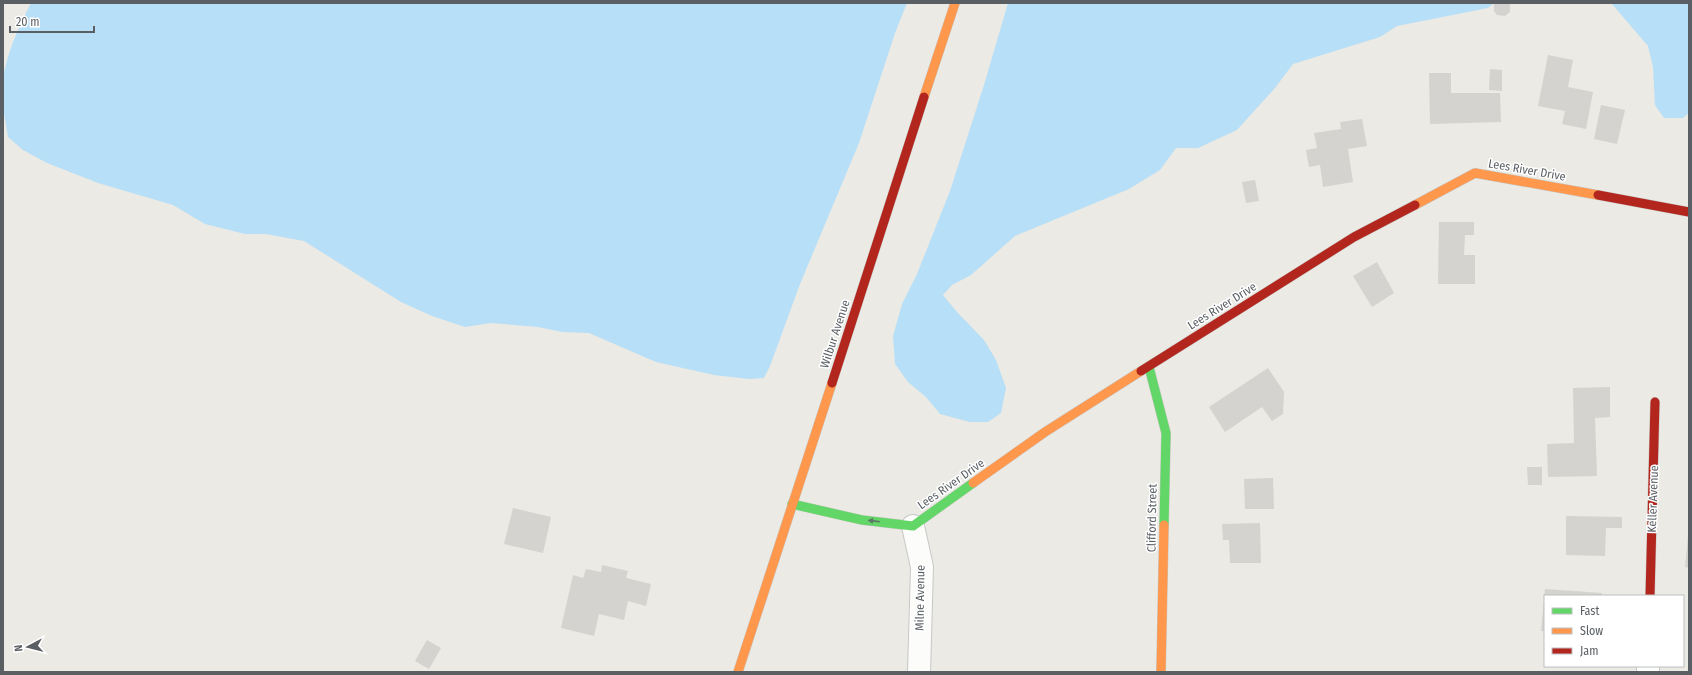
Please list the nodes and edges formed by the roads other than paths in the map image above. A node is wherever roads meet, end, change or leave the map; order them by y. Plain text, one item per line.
1 (955, 3) edge
2 (1689, 212) edge
3 (1149, 367) junction
4 (1655, 402) dead end
5 (792, 504) junction
6 (913, 526) junction
7 (1650, 595) edge
8 (738, 672) edge
9 (919, 672) edge
10 (1161, 672) edge

1 - 5 street, Wilbur Avenue
2 - 3 street, Lees River Drive
3 - 6 street, Lees River Drive
3 - 10 street, Clifford Street
4 - 7 street, Keller Avenue
6 -> 5 street, Lees River Drive
5 - 8 street, Wilbur Avenue
6 - 9 street, Milne Avenue

